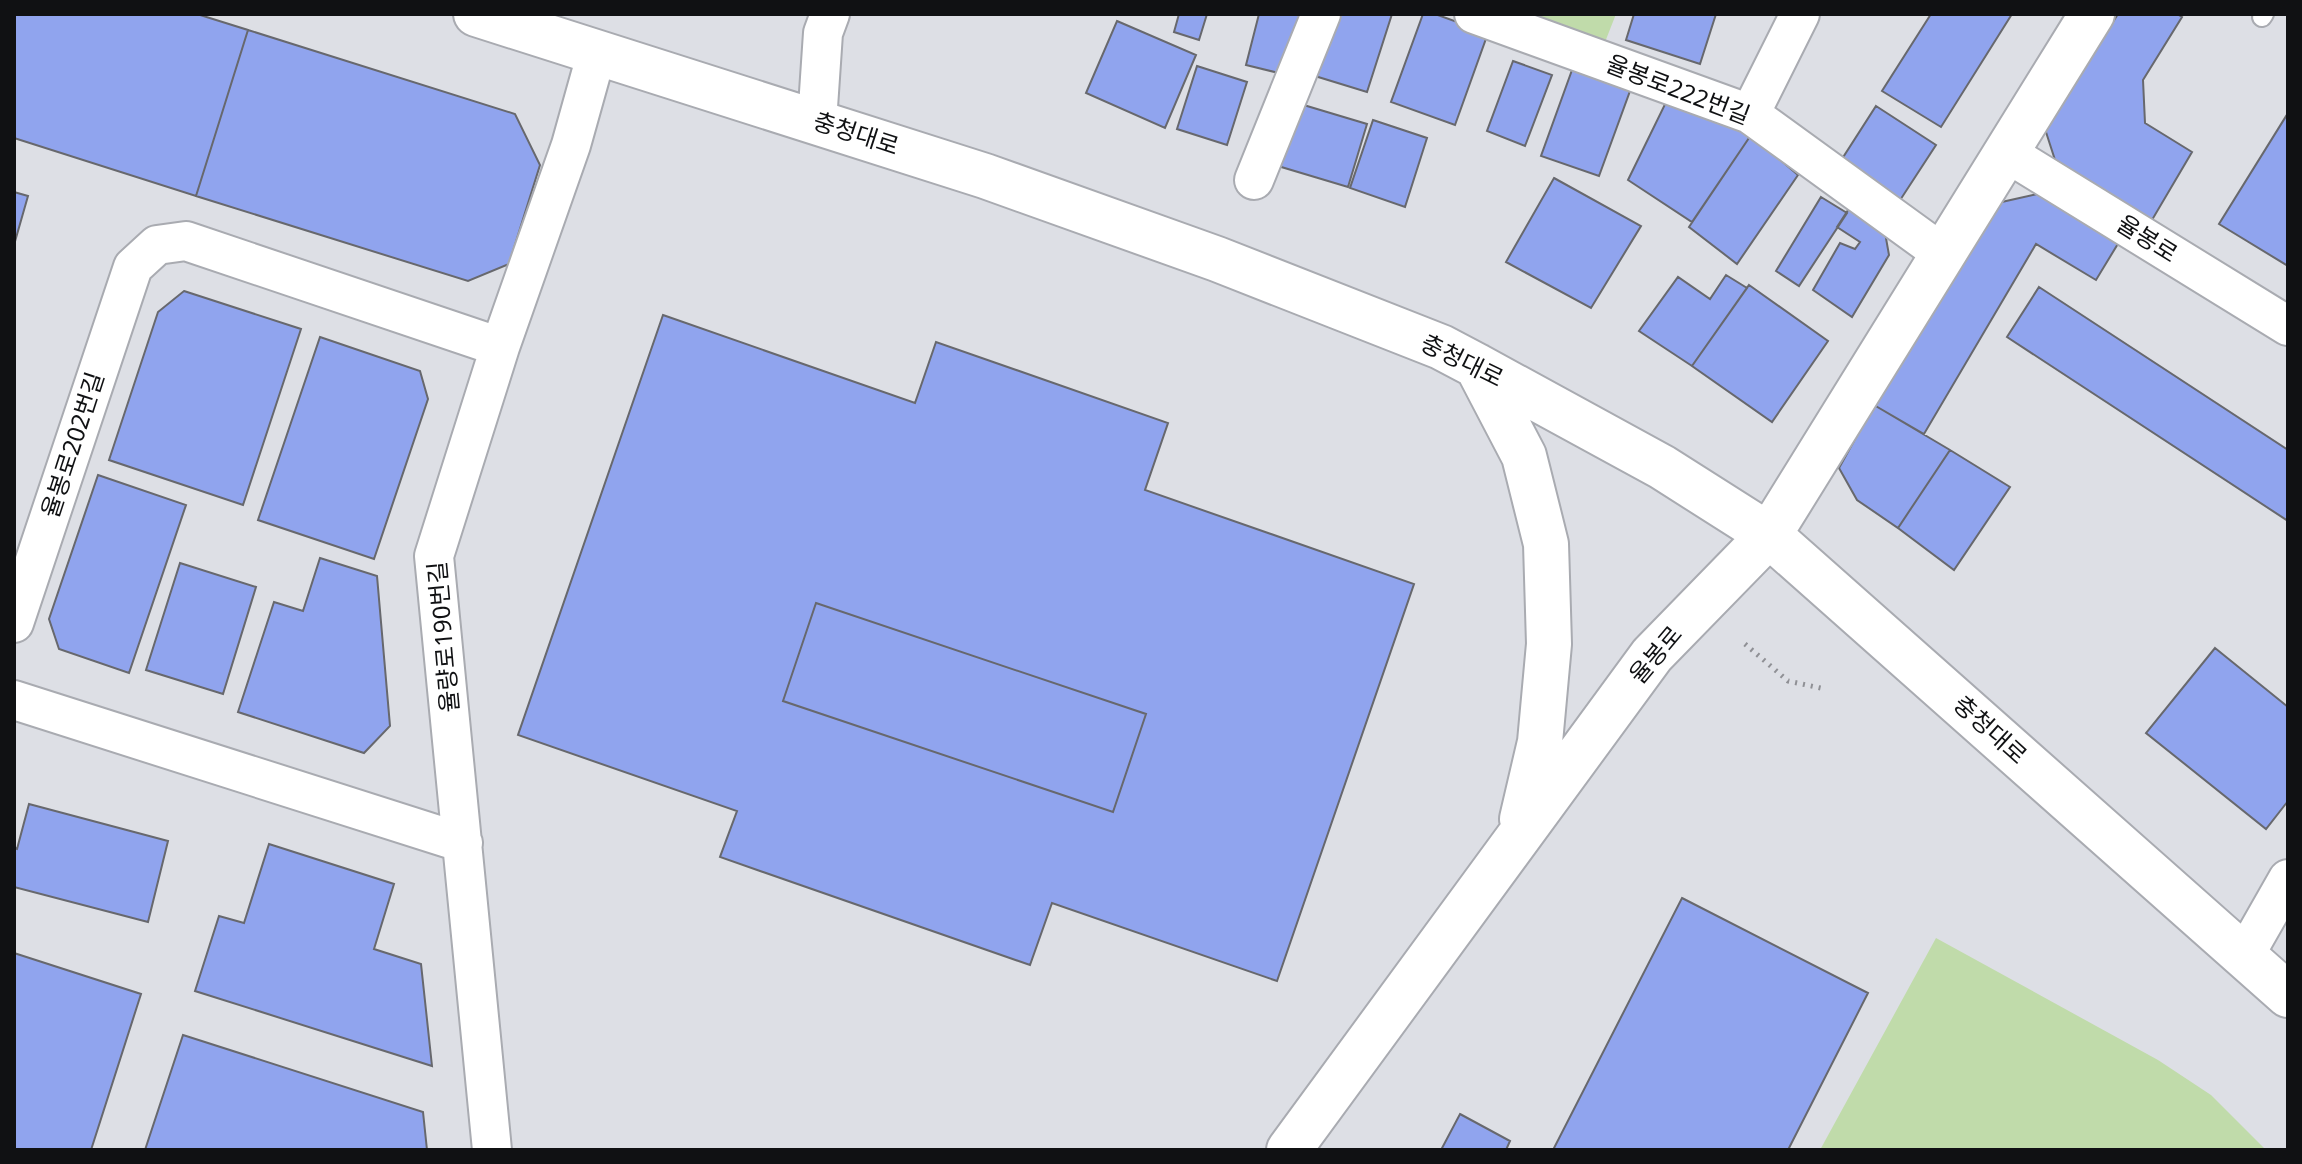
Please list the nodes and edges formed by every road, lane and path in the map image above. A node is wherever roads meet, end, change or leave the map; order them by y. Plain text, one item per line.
1 (476, 14) edge
2 (830, 14) edge
3 (1321, 14) edge
4 (1474, 14) edge
5 (1800, 14) edge
6 (2092, 14) edge
7 (597, 52) junction
8 (1750, 114) junction
9 (817, 122) junction
10 (2007, 153) junction
11 (1254, 180) dead end
12 (1943, 254) junction
13 (2288, 326) edge
14 (500, 347) junction
15 (1477, 366) junction
16 (1769, 535) junction
17 (14, 623) edge
18 (1745, 644) dead end
19 (1825, 689) dead end
20 (14, 700) edge
21 (1518, 838) junction
22 (463, 843) junction
23 (2288, 879) edge
24 (2243, 958) junction
25 (2288, 995) edge
26 (492, 1150) edge
27 (1289, 1150) edge

1 - 7 main road, 충청대로
2 - 9 street
3 - 11 street
4 - 8 street, 율봉로222번길
5 - 8 street
6 - 10 main road, 율봉로
7 - 9 main road, 충청대로
7 - 14 street, 율량로190번길
8 - 12 street, 율봉로222번길
9 - 15 main road, 충청대로
10 - 12 main road, 율봉로
10 - 13 street, 율봉로
12 - 16 main road, 율봉로
14 - 17 street, 율봉로202번길
14 - 22 street, 율량로190번길
15 - 16 main road, 충청대로
15 - 21 main road
16 - 21 main road, 율봉로
16 - 24 main road, 충청대로
18 - 19 path
20 - 22 street
21 - 27 main road, 율봉로
22 - 26 street, 율량로190번길
23 - 24 street
24 - 25 main road, 충청대로

